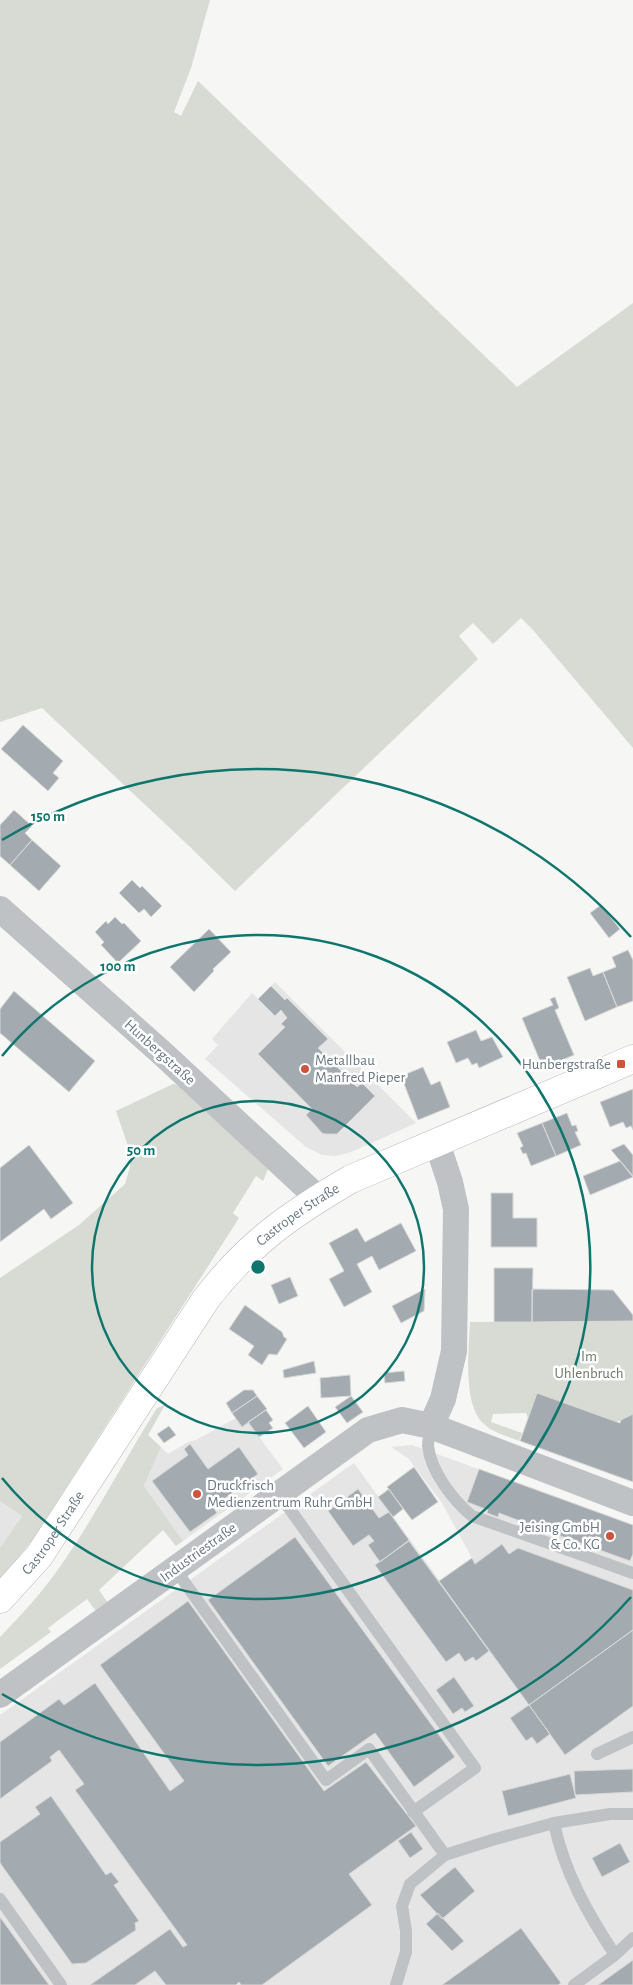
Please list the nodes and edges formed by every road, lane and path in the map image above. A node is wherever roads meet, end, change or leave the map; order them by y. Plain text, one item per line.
1 (0, 909) edge
2 (633, 1059) edge
3 (437, 1143) junction
4 (318, 1198) junction
5 (431, 1426) junction
6 (279, 1494) junction
7 (633, 1503) edge
8 (175, 1569) junction
9 (633, 1573) edge
10 (0, 1599) edge
11 (0, 1695) edge
12 (633, 1737) edge
13 (597, 1754) dead end
14 (413, 1812) junction
15 (633, 1814) edge
16 (554, 1824) junction
17 (445, 1855) junction
18 (0, 1899) edge
19 (633, 1938) edge
20 (615, 1955) junction
21 (61, 1985) edge
22 (396, 1985) edge
23 (574, 1985) edge

1 - 4 street, Hunbergstraße
2 - 3 main road, Castroper Straße
3 - 4 main road, Castroper Straße
3 - 5 street
4 - 10 main road, Castroper Straße
5 - 6 street, Industriestraße
5 - 7 street, Industriestraße
5 - 9 lane
6 - 8 street, Industriestraße
6 - 14 lane
8 - 11 street, Industriestraße
8 - 14 lane
12 - 13 lane
14 - 17 lane
15 - 16 lane
16 - 17 lane
16 - 20 lane
17 - 22 lane
18 - 21 lane
19 - 20 lane
20 - 23 lane

